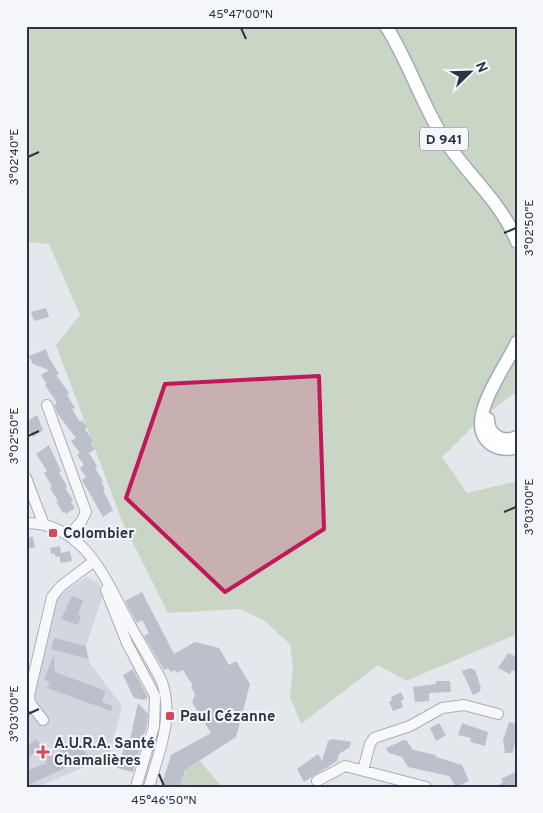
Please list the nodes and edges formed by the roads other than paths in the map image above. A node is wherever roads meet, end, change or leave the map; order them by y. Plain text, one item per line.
1 (386, 26) edge
2 (393, 26) edge
3 (517, 226) edge
4 (517, 242) edge
5 (517, 342) edge
6 (517, 358) edge
7 (47, 405) dead end
8 (517, 437) edge
9 (495, 441) junction
10 (517, 447) edge
11 (26, 478) edge
12 (26, 523) edge
13 (44, 525) junction
14 (69, 535) junction
15 (93, 562) junction
16 (498, 714) dead end
17 (44, 720) dead end
18 (156, 762) junction
19 (363, 770) junction
20 (316, 781) dead end
21 (391, 782) edge
22 (134, 787) edge
23 (144, 787) edge
24 (149, 787) edge
25 (426, 787) edge

1 - 4 main road, D 941
2 - 3 main road, D 941
5 - 9 main road
6 - 9 main road
7 - 14 street
8 - 9 main road
9 - 10 main road
11 - 13 street
12 - 13 street
13 - 14 street
14 - 15 street
15 - 17 street
15 - 18 street
15 - 22 street
16 - 19 street
18 - 23 street
18 - 24 street
19 - 20 street
19 - 21 street
21 - 25 street

